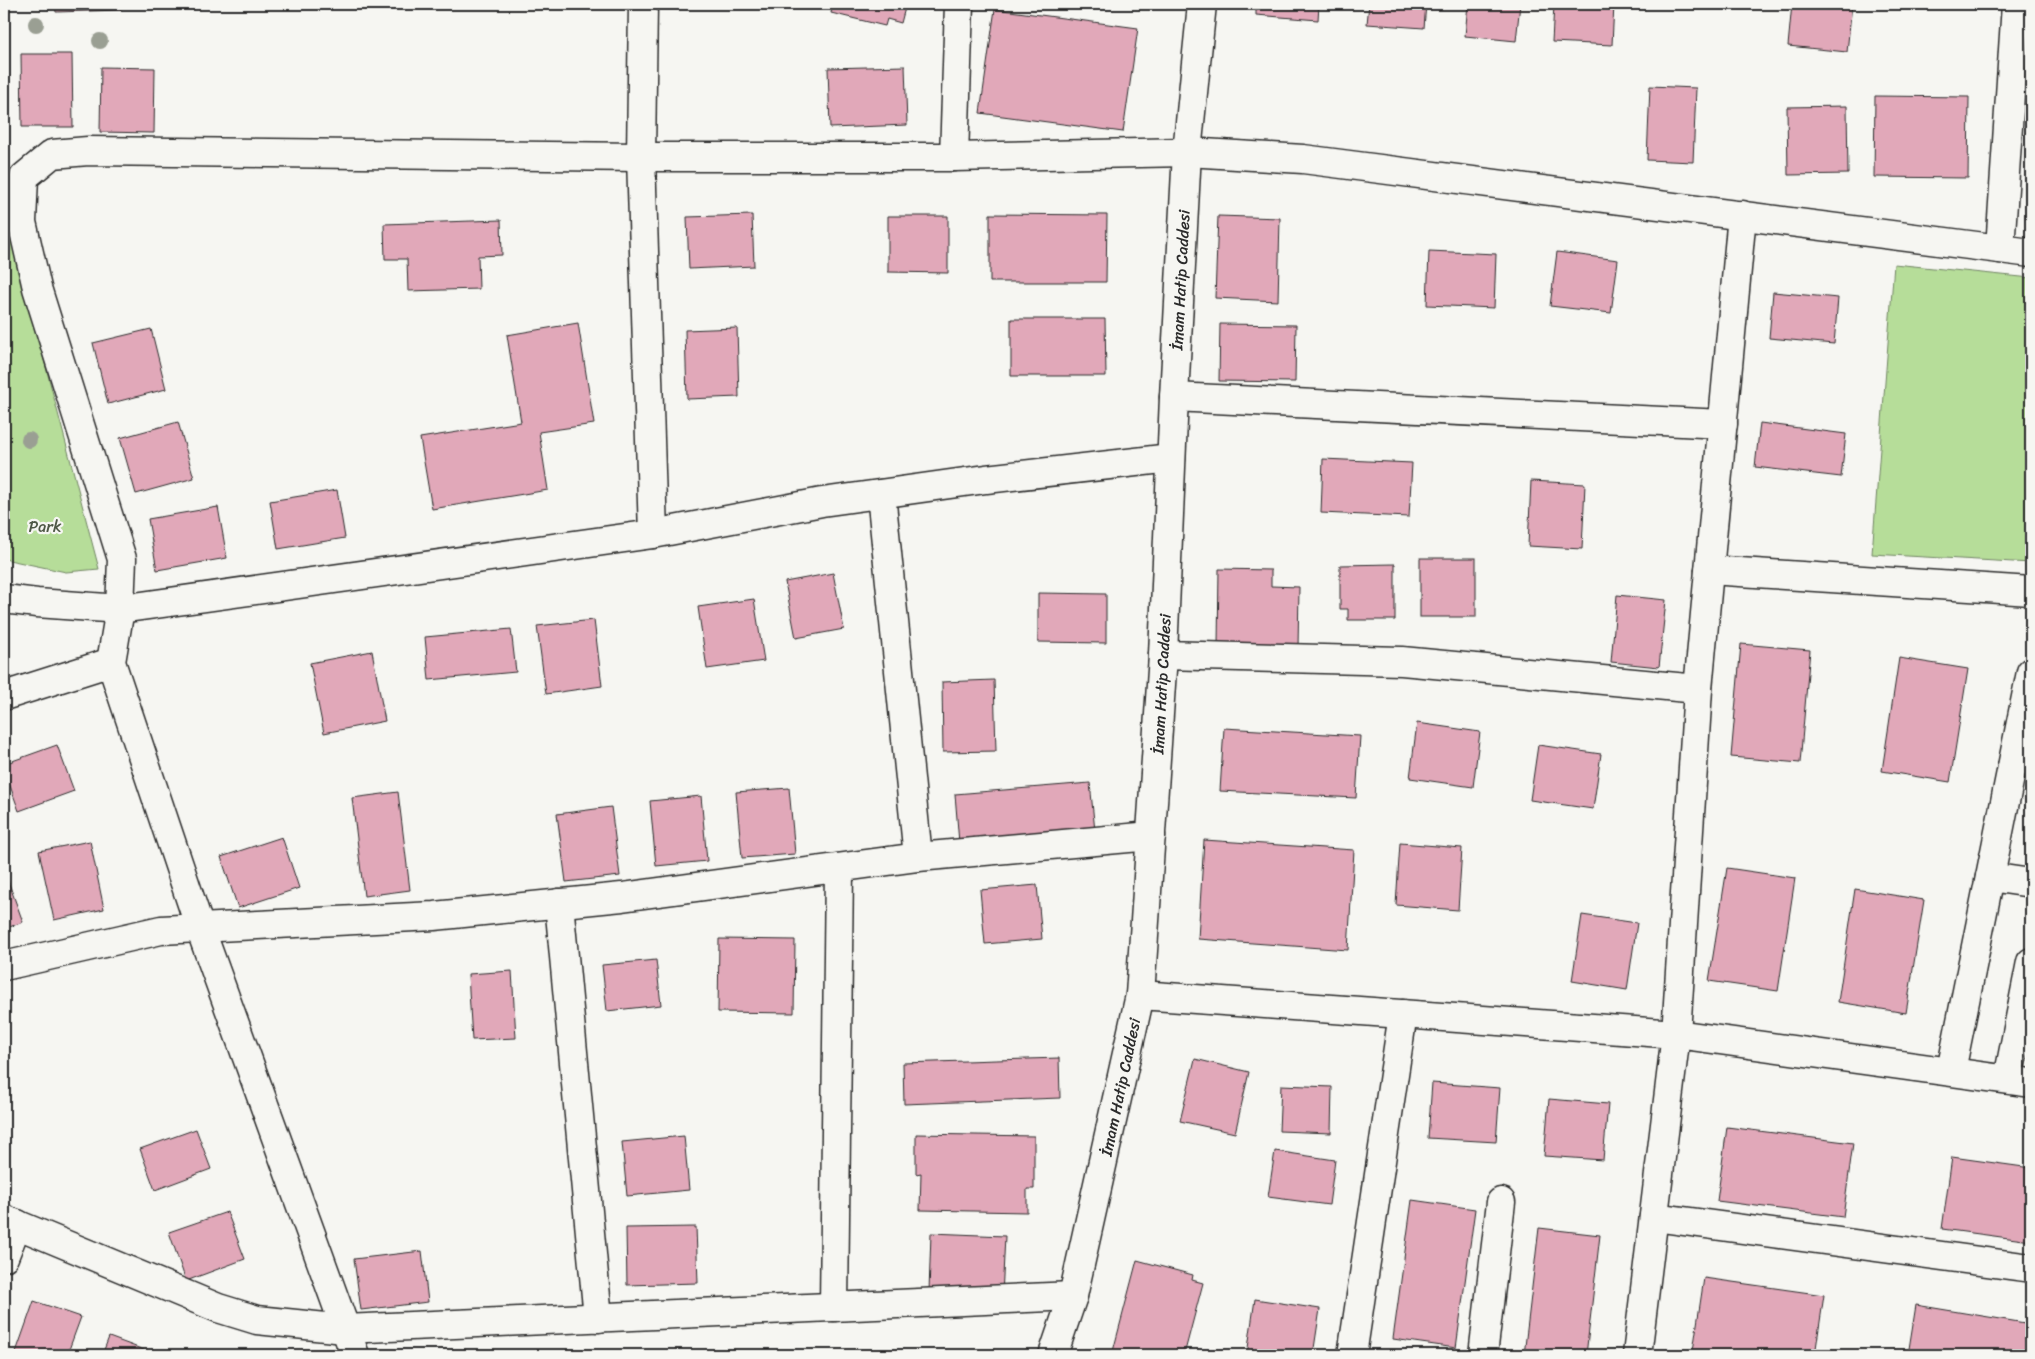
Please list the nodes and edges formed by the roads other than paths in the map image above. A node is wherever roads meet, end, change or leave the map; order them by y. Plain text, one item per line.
1 (643, 4) edge
2 (959, 4) edge
3 (1202, 4) edge
4 (2016, 4) edge
5 (1187, 152) junction
6 (640, 156) junction
7 (954, 157) junction
8 (1742, 215) junction
9 (2000, 249) junction
10 (2031, 253) edge
11 (1174, 397) junction
12 (1722, 424) junction
13 (1171, 458) junction
14 (881, 494) junction
15 (653, 534) junction
16 (1709, 570) junction
17 (2031, 591) edge
18 (4, 599) edge
19 (120, 609) junction
20 (1163, 655) junction
21 (111, 662) junction
22 (2031, 672) edge
23 (1698, 689) junction
24 (4, 696) edge
25 (1151, 836) junction
26 (918, 857) junction
27 (839, 868) junction
28 (1990, 877) junction
29 (2031, 884) edge
30 (559, 904) junction
31 (200, 928) junction
32 (2031, 962) edge
33 (4, 966) edge
34 (1140, 995) junction
35 (1404, 1014) junction
36 (1676, 1034) junction
37 (1951, 1071) junction
38 (2019, 1081) edge
39 (1501, 1202) dead end
40 (1654, 1217) junction
41 (10, 1221) edge
42 (4, 1257) edge
43 (2031, 1268) edge
44 (1074, 1296) junction
45 (834, 1307) junction
46 (598, 1318) junction
47 (346, 1329) junction
48 (355, 1355) edge
49 (1053, 1355) edge
50 (1352, 1355) edge
51 (1483, 1355) edge
52 (1637, 1355) edge

1 - 6 street
2 - 7 street
3 - 5 street, İmam Hatip Caddesi
4 - 9 street
5 - 7 street
5 - 8 street
5 - 11 street, İmam Hatip Caddesi
6 - 7 street
6 - 15 street
6 - 19 street
8 - 9 street
8 - 12 street
9 - 10 street
11 - 12 street
11 - 13 street, İmam Hatip Caddesi
12 - 16 street
13 - 14 street
13 - 20 street, İmam Hatip Caddesi
14 - 15 street
14 - 26 street
15 - 19 street
16 - 17 street
16 - 23 street
18 - 19 street
19 - 21 street
20 - 23 street
20 - 25 street, İmam Hatip Caddesi
21 - 24 street
21 - 31 street
22 - 28 street
23 - 36 street
25 - 26 street
25 - 34 street, İmam Hatip Caddesi
26 - 27 street
27 - 30 street
27 - 45 street
28 - 29 street
28 - 37 street
30 - 31 street
30 - 46 street
31 - 33 street
31 - 47 street
32 - 38 street
34 - 35 street
34 - 44 street, İmam Hatip Caddesi
35 - 36 street
35 - 50 street
36 - 37 street
36 - 40 street
37 - 38 street
39 - 51 street
40 - 43 street
40 - 52 street
41 - 42 street
41 - 47 street
44 - 45 street
44 - 49 street, İmam Hatip Caddesi
45 - 46 street
46 - 47 street
47 - 48 street

